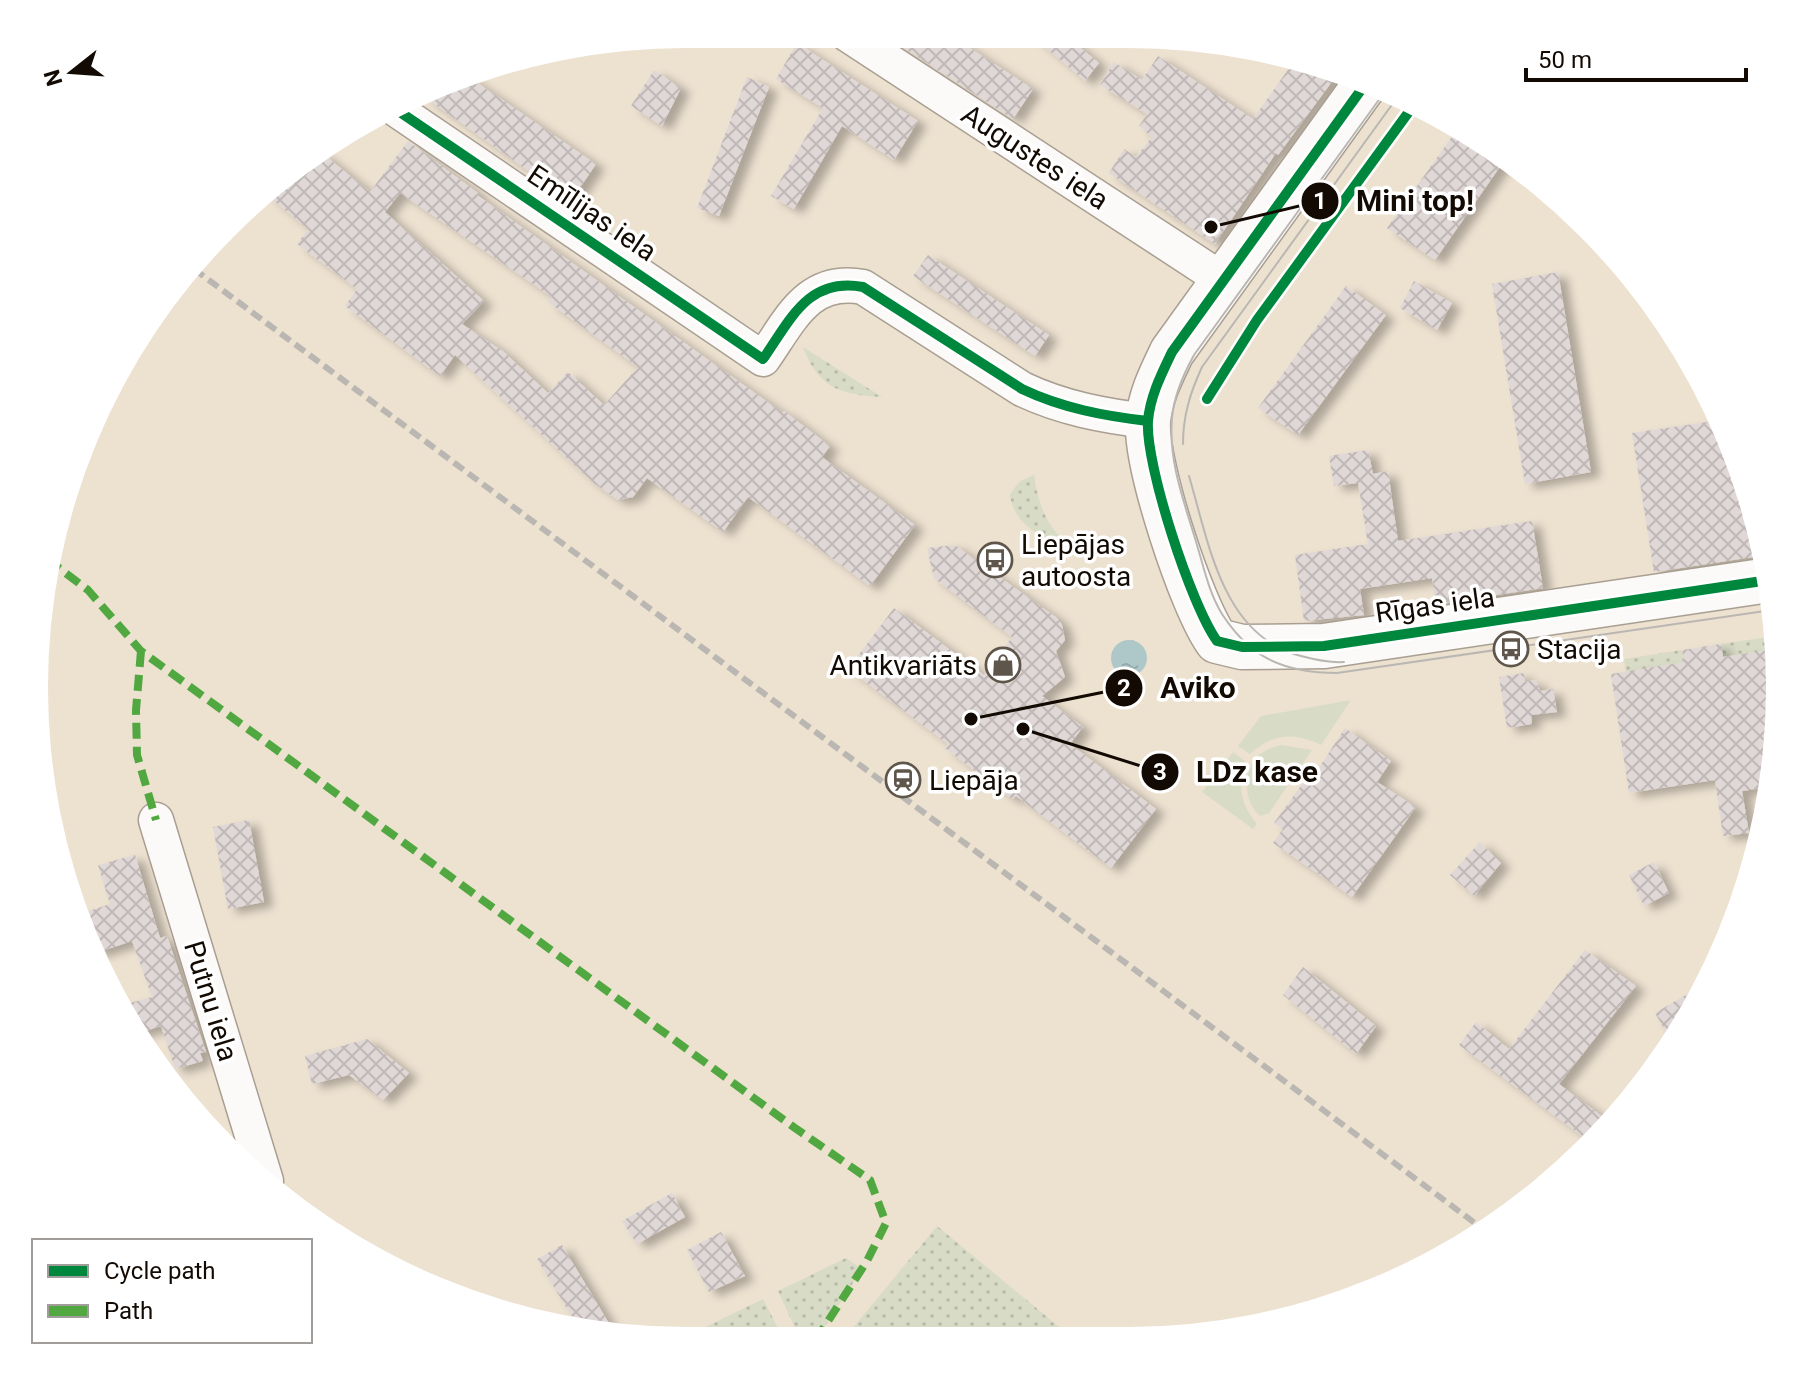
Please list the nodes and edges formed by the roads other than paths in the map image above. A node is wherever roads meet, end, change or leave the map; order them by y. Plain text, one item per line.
1 (868, 48) edge
2 (1359, 92) edge
3 (404, 115) edge
4 (1223, 280) junction
5 (1148, 421) junction
6 (1757, 582) edge
7 (156, 820) dead end
8 (261, 1163) edge

1 - 4 street, Augustes iela
2 - 4 street
3 - 5 street, Emīlijas iela
4 - 5 street
5 - 6 street, Rīgas iela
7 - 8 street, Putnu iela

